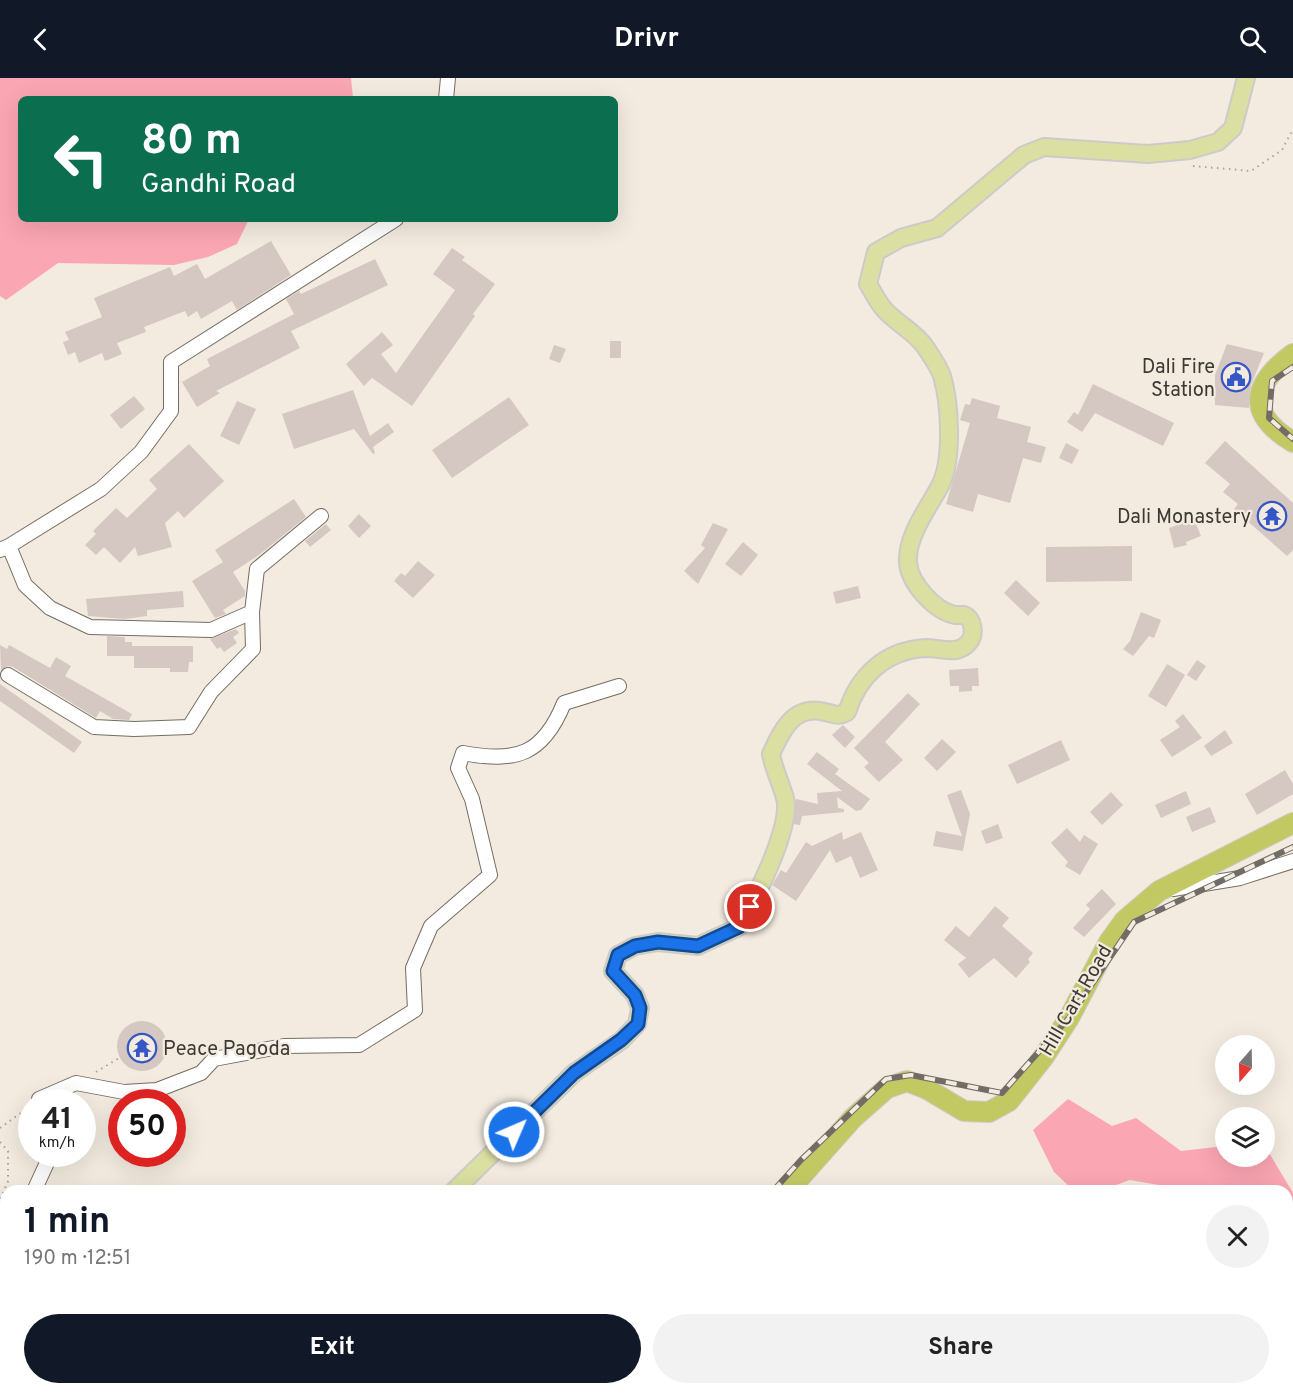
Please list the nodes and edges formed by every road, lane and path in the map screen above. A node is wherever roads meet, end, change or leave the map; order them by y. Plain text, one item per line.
1 (448, 78) edge
2 (1246, 78) edge
3 (446, 96) edge
4 (1293, 129) edge
5 (1190, 150) junction
6 (391, 222) edge
7 (1293, 354) edge
8 (1293, 442) edge
9 (321, 516) dead end
10 (5, 548) edge
11 (252, 612) junction
12 (8, 675) dead end
13 (619, 686) dead end
14 (1293, 823) edge
15 (1293, 861) edge
16 (1159, 891) junction
17 (119, 1058) dead end
18 (98, 1070) dead end
19 (62, 1089) edge
20 (18, 1115) edge
21 (0, 1128) edge
22 (0, 1142) edge
23 (45, 1167) edge
24 (6, 1185) edge
25 (37, 1185) edge
26 (460, 1185) edge
27 (793, 1185) edge

1 - 3 street
2 - 5 main road
4 - 5 path
5 - 26 main road
6 - 10 street
7 - 8 highway
9 - 11 street
10 - 11 street
11 - 12 street
13 - 19 street
14 - 16 highway, Hill Cart Road
15 - 16 street
16 - 27 highway, Hill Cart Road
17 - 18 path
20 - 21 path
22 - 24 path
23 - 25 street

